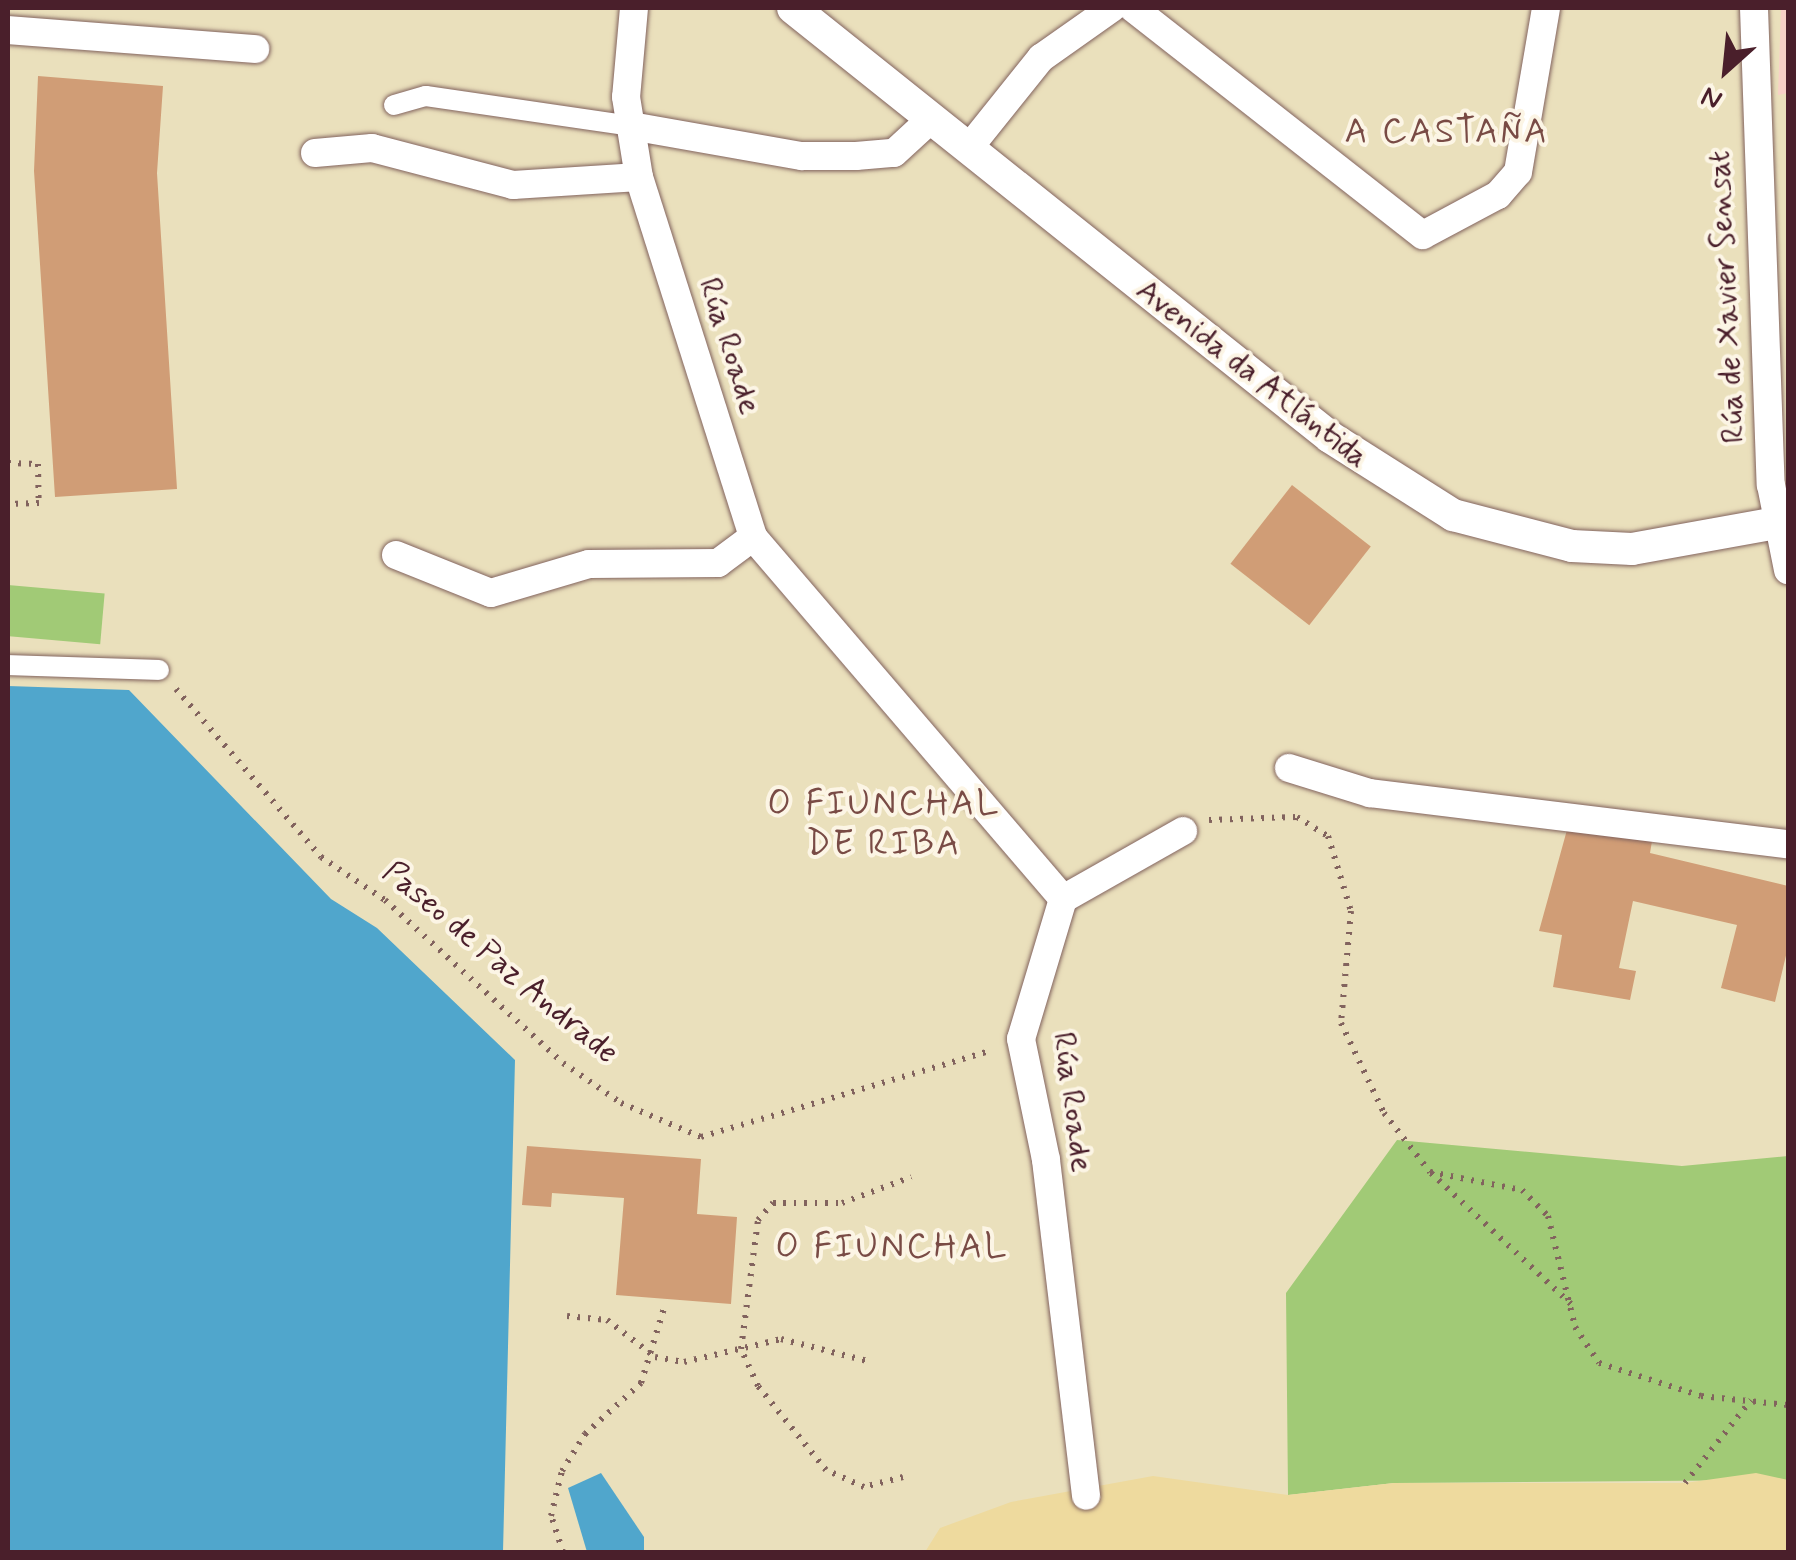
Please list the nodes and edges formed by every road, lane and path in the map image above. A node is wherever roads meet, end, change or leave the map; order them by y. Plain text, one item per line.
1 (634, 8) edge
2 (793, 8) edge
3 (1112, 8) edge
4 (1133, 8) edge
5 (1546, 8) edge
6 (1754, 8) edge
7 (8, 30) edge
8 (255, 49) dead end
9 (394, 105) dead end
10 (931, 119) junction
11 (631, 126) junction
12 (968, 149) junction
13 (315, 153) dead end
14 (639, 176) junction
15 (8, 464) edge
16 (8, 504) edge
17 (1784, 522) edge
18 (753, 537) junction
19 (396, 555) dead end
20 (1788, 570) edge
21 (8, 665) edge
22 (159, 670) joint
23 (1289, 768) dead end
24 (1183, 832) joint
25 (1788, 844) edge
26 (1063, 899) junction
27 (1021, 1039) junction
28 (1430, 1172) junction
29 (910, 1177) dead end
30 (1571, 1304) junction
31 (665, 1305) dead end
32 (567, 1316) dead end
33 (741, 1348) junction
34 (656, 1356) junction
35 (867, 1361) dead end
36 (1750, 1400) junction
37 (1788, 1404) edge
38 (902, 1477) dead end
39 (1685, 1483) dead end
40 (1086, 1496) dead end
41 (563, 1552) edge

1 - 11 street, Rúa Roade
2 - 10 street, Avenida da Atlántida
3 - 12 street
4 - 5 street
6 - 17 street, Rúa de Xavier Sensat
7 - 8 street
9 - 11 street
10 - 11 street
10 - 12 street, Avenida da Atlántida
11 - 14 street, Rúa Roade
12 - 17 street, Avenida da Atlántida
13 - 14 street
14 - 18 street, Rúa Roade
15 - 16 path
17 - 20 street, Rúa de Xavier Sensat
18 - 19 street
18 - 26 street, Rúa Roade
21 - 22 street
22 - 27 path, Paseo de Paz Andrade
23 - 25 street
24 - 26 street
24 - 28 path
26 - 27 street, Rúa Roade
27 - 40 street, Rúa Roade
28 - 30 path
28 - 30 path
29 - 33 path
30 - 36 path
31 - 34 path
32 - 34 path
33 - 34 path
33 - 35 path
33 - 38 path
34 - 41 path
36 - 37 path
36 - 39 path

